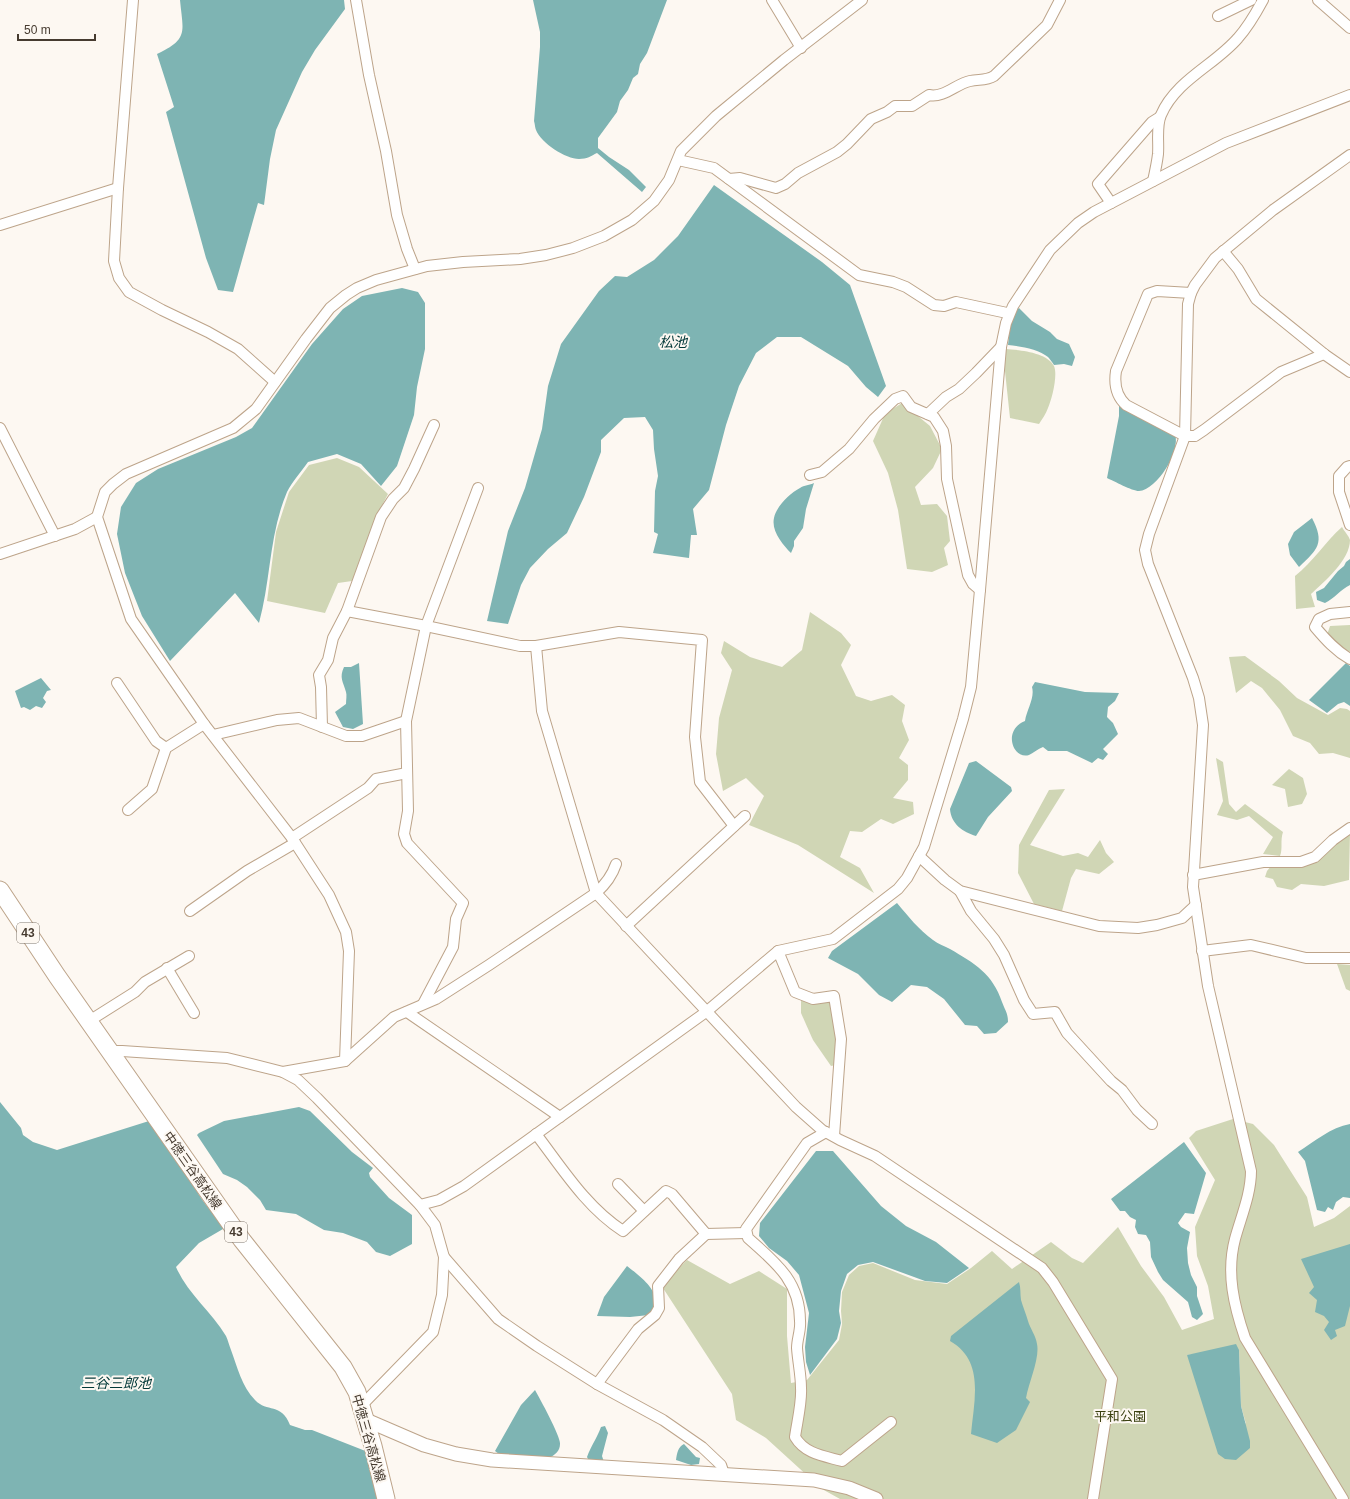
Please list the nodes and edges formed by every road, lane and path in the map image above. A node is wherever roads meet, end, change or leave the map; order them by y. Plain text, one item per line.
1 (133, 0) edge
2 (356, 0) edge
3 (772, 0) edge
4 (862, 0) edge
5 (1060, 0) edge
6 (1251, 0) edge
7 (1263, 0) edge
8 (1318, 0) edge
9 (1218, 16) dead end
10 (1350, 28) edge
11 (800, 48) junction
12 (1350, 96) edge
13 (1160, 117) junction
14 (1350, 155) edge
15 (678, 160) junction
16 (728, 179) junction
17 (1153, 181) junction
18 (118, 188) junction
19 (1110, 203) junction
20 (0, 225) edge
21 (1223, 252) junction
22 (415, 269) junction
23 (1191, 293) junction
24 (1007, 313) dead end
25 (1001, 347) junction
26 (1324, 354) junction
27 (1350, 372) edge
28 (275, 382) junction
29 (928, 414) junction
30 (434, 425) dead end
31 (0, 428) edge
32 (1185, 436) junction
33 (1350, 466) edge
34 (810, 475) dead end
35 (478, 488) dead end
36 (97, 517) junction
37 (1350, 525) edge
38 (55, 536) junction
39 (0, 554) edge
40 (980, 590) junction
41 (347, 611) junction
42 (1350, 612) edge
43 (426, 626) junction
44 (536, 646) junction
45 (1350, 659) edge
46 (117, 683) dead end
47 (406, 721) junction
48 (204, 724) junction
49 (322, 726) junction
50 (213, 735) junction
51 (166, 748) junction
52 (407, 773) junction
53 (128, 810) dead end
54 (744, 816) dead end
55 (734, 826) junction
56 (1350, 828) edge
57 (294, 840) junction
58 (919, 856) junction
59 (616, 864) dead end
60 (1193, 875) junction
61 (0, 890) edge
62 (960, 891) junction
63 (596, 893) junction
64 (1196, 905) junction
65 (190, 911) dead end
66 (626, 926) junction
67 (778, 951) junction
68 (1202, 951) junction
69 (189, 956) dead end
70 (1350, 958) edge
71 (167, 968) junction
72 (423, 1004) junction
73 (407, 1012) junction
74 (706, 1012) junction
75 (194, 1013) dead end
76 (89, 1021) junction
77 (110, 1051) junction
78 (345, 1061) junction
79 (283, 1072) junction
80 (560, 1117) junction
81 (1152, 1124) dead end
82 (536, 1134) junction
83 (830, 1134) junction
84 (618, 1184) dead end
85 (420, 1205) junction
86 (644, 1211) junction
87 (746, 1233) junction
88 (706, 1234) junction
89 (444, 1257) junction
90 (597, 1384) junction
91 (364, 1413) junction
92 (891, 1422) dead end
93 (724, 1474) junction
94 (386, 1499) edge
95 (876, 1499) edge
96 (1093, 1499) edge
97 (1343, 1499) edge

1 - 18 street
2 - 22 street
3 - 11 street
4 - 11 street
5 - 16 street
6 - 9 street
7 - 13 street
8 - 10 street
11 - 15 street
12 - 17 street
13 - 17 street
13 - 19 street
14 - 21 street
15 - 16 street
15 - 22 street
16 - 24 street
17 - 19 street
18 - 20 street
18 - 28 street
19 - 25 street
21 - 23 street
21 - 26 street
22 - 28 street
23 - 32 street
23 - 32 street
25 - 29 street
25 - 40 street
26 - 27 street
26 - 32 street
28 - 36 street
29 - 34 street
29 - 40 street
30 - 41 street
31 - 38 street
32 - 60 street
33 - 37 street
35 - 43 street
36 - 38 street
36 - 48 street
38 - 39 street
40 - 58 street
41 - 43 street
41 - 49 street
42 - 45 street
43 - 44 street
43 - 47 street
44 - 55 street
44 - 63 street
46 - 51 street
47 - 49 street
47 - 52 street
48 - 50 street
48 - 51 street
49 - 50 street
50 - 57 street
51 - 53 street
52 - 57 street
52 - 72 street
54 - 55 street
55 - 66 street
56 - 60 street
57 - 65 street
57 - 78 street
58 - 62 street
58 - 67 street
59 - 63 street
60 - 64 street
61 - 76 main road, 中徳三谷高松線 / 43
62 - 64 street
62 - 81 street
63 - 66 street
63 - 72 street
64 - 68 street
66 - 74 street
67 - 74 street
67 - 83 street
68 - 70 street
68 - 97 street
69 - 71 street
71 - 75 street
71 - 76 street
72 - 73 street
73 - 78 street
73 - 80 street
74 - 80 street
74 - 83 street
76 - 77 main road, 中徳三谷高松線 / 43
77 - 79 street
77 - 91 main road, 中徳三谷高松線 / 43
78 - 79 street
79 - 85 street
80 - 82 street
82 - 85 street
82 - 86 street
83 - 87 street
83 - 96 street
84 - 86 street
85 - 89 street
86 - 88 street
87 - 88 street
87 - 92 street
88 - 90 street
89 - 90 street
89 - 91 street
90 - 93 street
91 - 93 street
91 - 94 main road, 中徳三谷高松線 / 43
93 - 95 street

